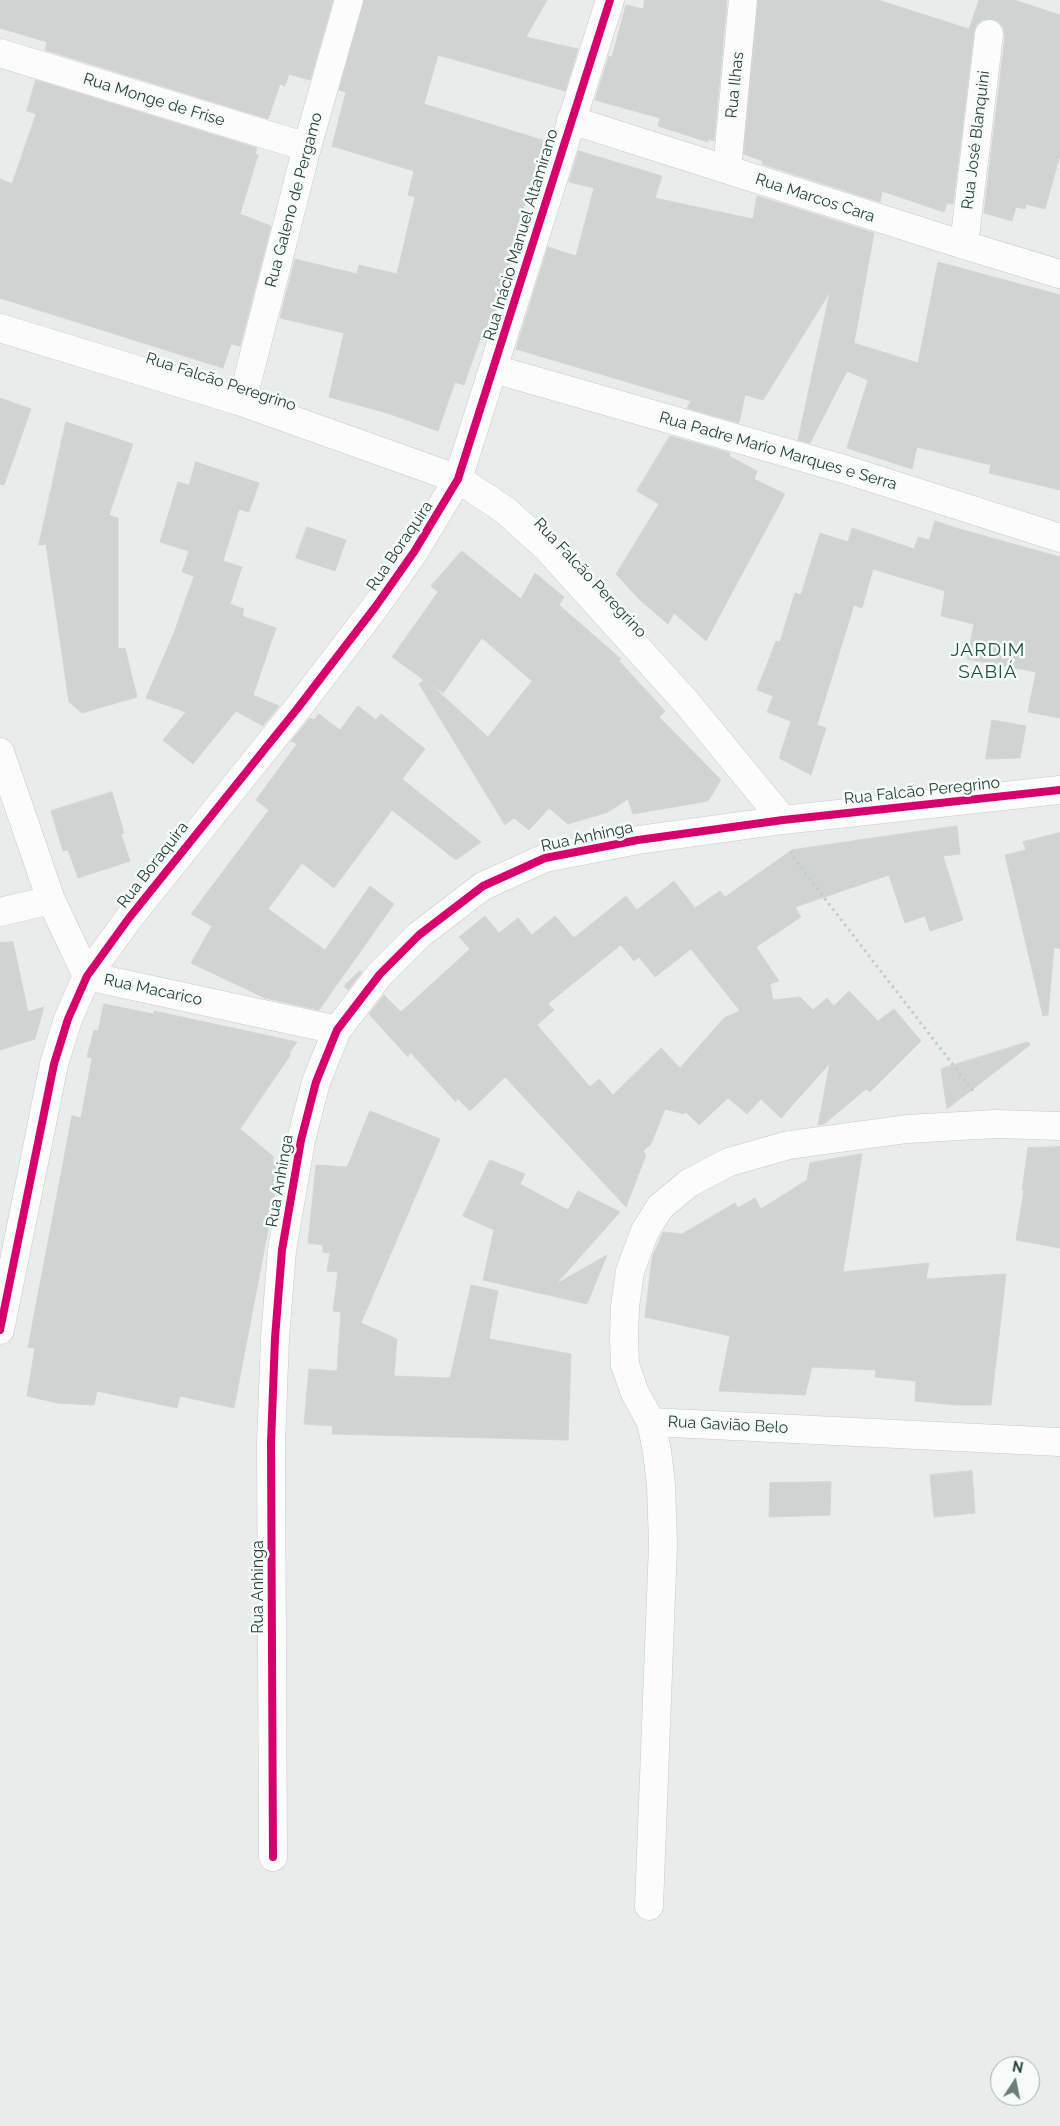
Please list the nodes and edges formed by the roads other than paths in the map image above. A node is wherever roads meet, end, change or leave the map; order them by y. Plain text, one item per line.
1 (349, 0) edge
2 (610, 0) edge
3 (743, 0) edge
4 (989, 34) dead end
5 (0, 53) edge
6 (571, 120) junction
7 (308, 147) junction
8 (727, 169) junction
9 (964, 246) junction
10 (1060, 274) edge
11 (0, 328) edge
12 (494, 369) junction
13 (242, 402) junction
14 (458, 479) junction
15 (1060, 538) edge
16 (0, 752) edge
17 (1060, 790) edge
18 (783, 820) junction
19 (51, 900) junction
20 (0, 912) edge
21 (87, 976) junction
22 (337, 1030) junction
23 (1060, 1126) edge
24 (0, 1330) edge
25 (651, 1422) junction
26 (1060, 1442) edge
27 (274, 1858) dead end
28 (649, 1906) dead end

1 - 7 street, Rua Galeno de Pergamo
2 - 6 street, Rua Inácio Manuel Altamirano
3 - 8 street, Rua Ilhas
4 - 9 street, Rua José Blanquini
5 - 7 street, Rua Monge de Frise
6 - 8 street, Rua Marcos Cara
6 - 12 street, Rua Inácio Manuel Altamirano
7 - 13 street, Rua Galeno de Pergamo
8 - 9 street, Rua Marcos Cara
9 - 10 street, Rua Marcos Cara
11 - 13 street, Rua Falcão Peregrino
12 - 14 street, Rua Inácio Manuel Altamirano
12 - 15 street, Rua Padre Mario Marques e Serra
13 - 14 street, Rua Falcão Peregrino
14 - 18 street, Rua Falcão Peregrino
14 - 21 street, Rua Boraquira
16 - 19 street, Rua Macarico
17 - 18 street, Rua Falcão Peregrino
18 - 22 street, Rua Anhinga
19 - 20 street
19 - 21 street, Rua Macarico
21 - 22 street, Rua Macarico
21 - 24 street, Rua Boraquira
22 - 27 street, Rua Anhinga
23 - 25 street, Rua Gavião Belo
25 - 26 street, Rua Gavião Belo
25 - 28 street

